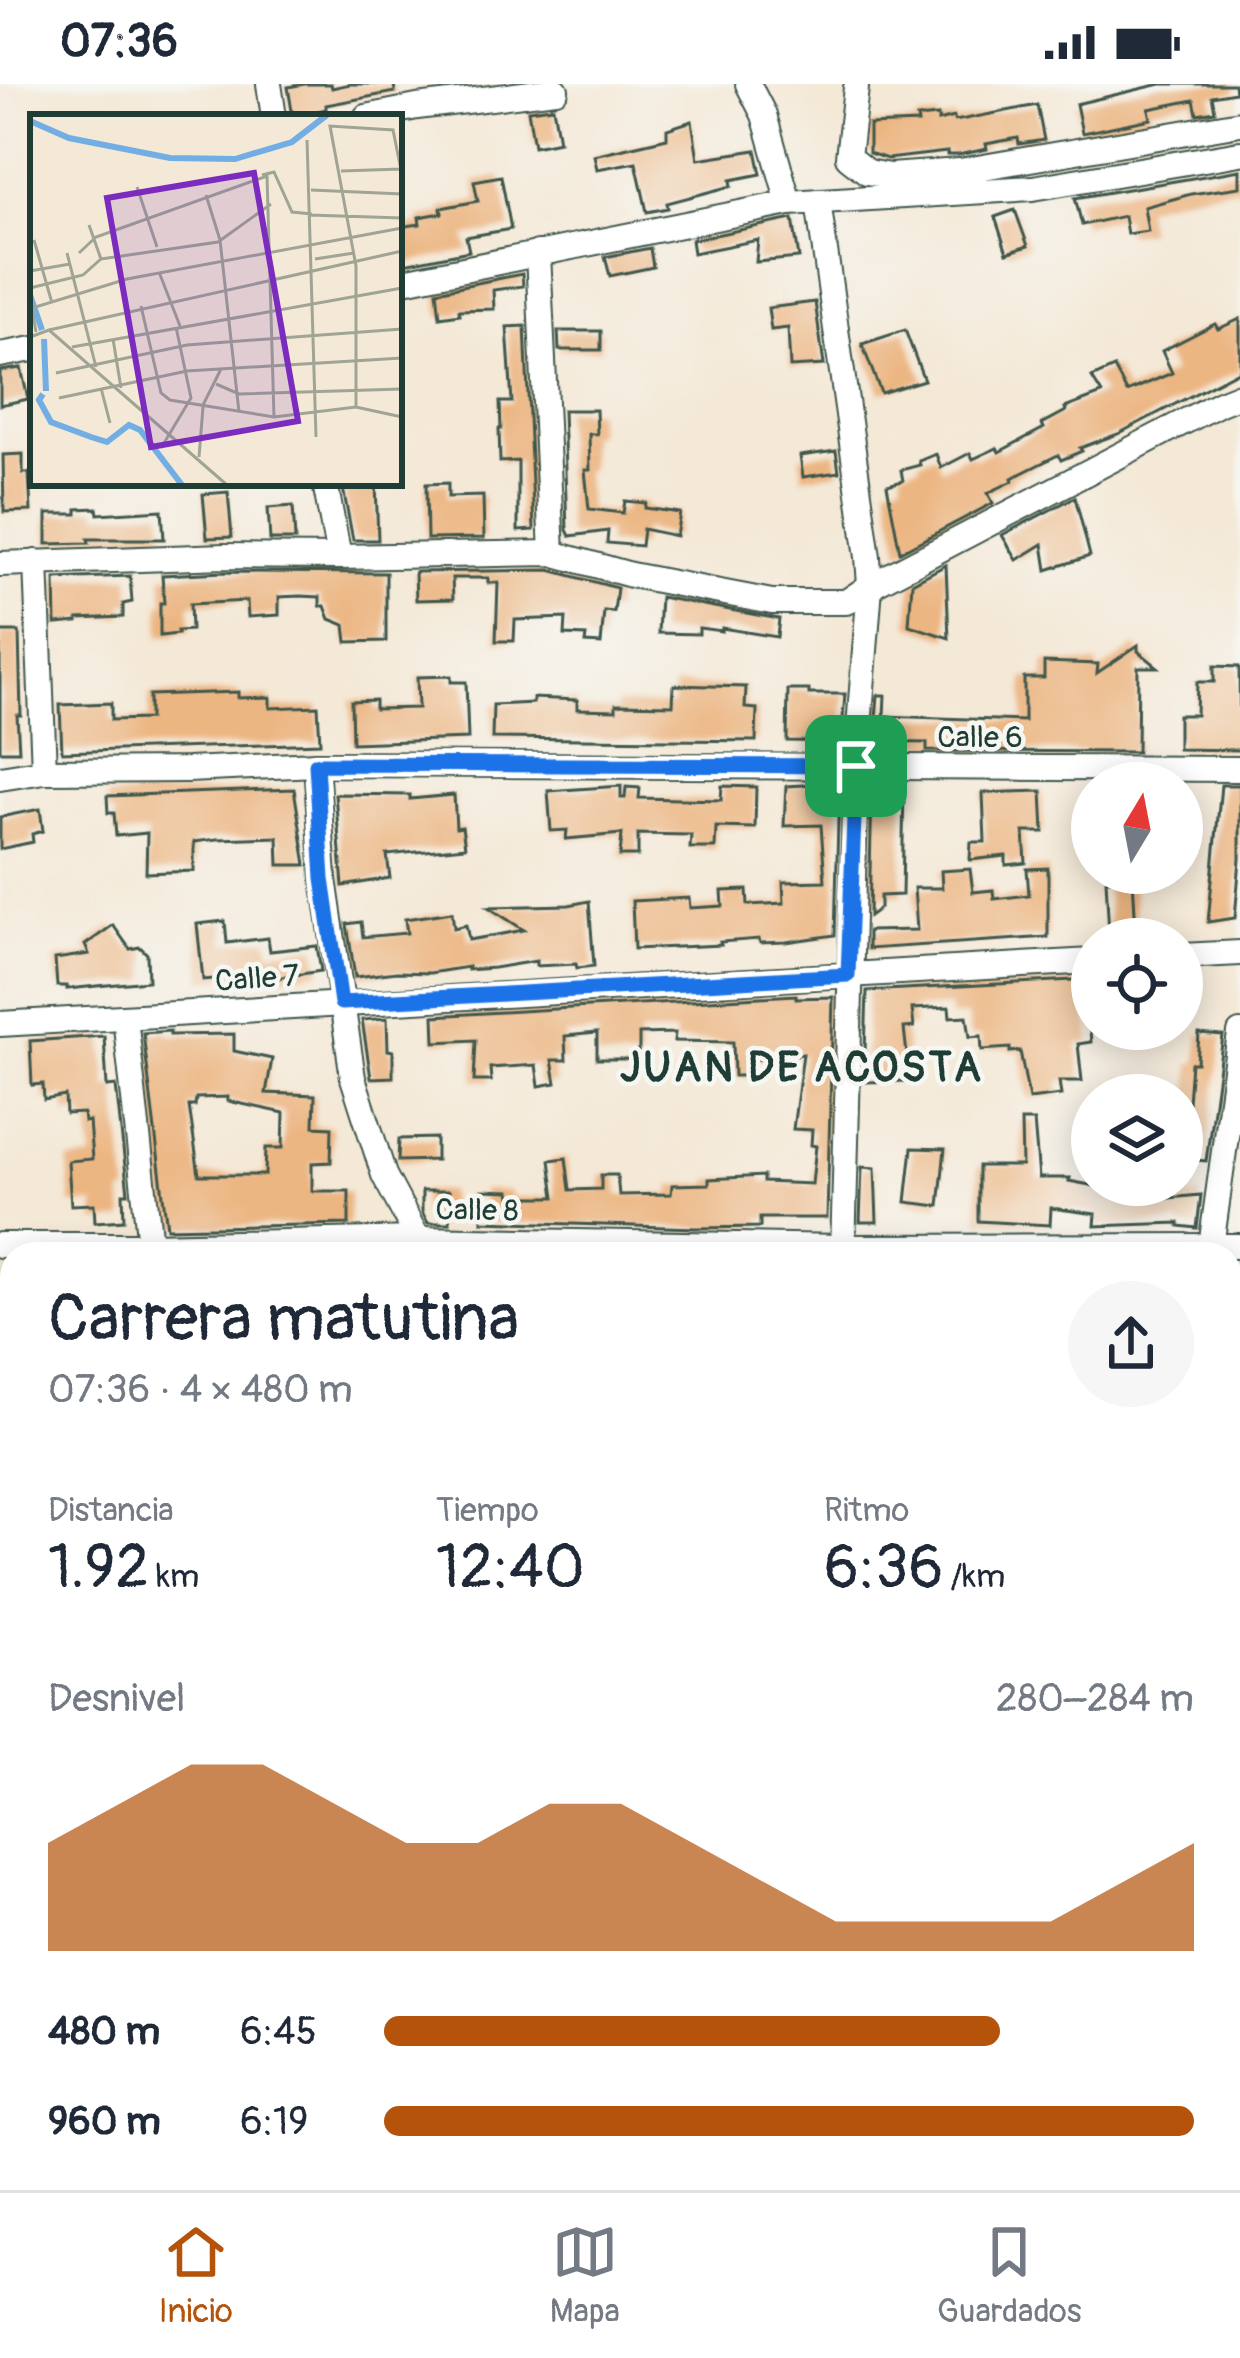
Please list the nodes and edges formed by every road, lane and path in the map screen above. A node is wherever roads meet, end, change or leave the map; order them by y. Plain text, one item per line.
1 (269, 84) edge
2 (748, 84) edge
3 (856, 88) dead end
4 (556, 90) dead end
5 (274, 114) edge
6 (381, 114) edge
7 (1240, 123) edge
8 (1240, 153) edge
9 (818, 201) junction
10 (789, 203) junction
11 (538, 253) junction
12 (402, 281) edge
13 (30, 350) edge
14 (0, 355) edge
15 (1240, 395) edge
16 (327, 486) edge
17 (552, 553) junction
18 (339, 557) junction
19 (36, 562) junction
20 (0, 564) edge
21 (870, 586) junction
22 (316, 764) junction
23 (856, 766) junction
24 (1240, 769) edge
25 (44, 771) junction
26 (0, 778) edge
27 (1240, 953) edge
28 (1203, 955) edge
29 (1071, 962) edge
30 (848, 975) junction
31 (341, 1003) junction
32 (125, 1016) junction
33 (0, 1024) edge
34 (1240, 1033) edge
35 (418, 1239) junction
36 (150, 1242) edge
37 (403, 1242) edge
38 (534, 1242) edge
39 (843, 1242) edge
40 (1212, 1242) edge

1 - 5 street
2 - 10 street
3 - 7 street
4 - 6 street
8 - 9 street
9 - 10 street
9 - 21 street
10 - 11 street
11 - 12 street
11 - 17 street
13 - 14 street
15 - 21 street
16 - 18 street
17 - 18 street
17 - 21 street
18 - 19 street
19 - 20 street
19 - 25 street
21 - 23 street
22 - 23 street, Calle 6
22 - 25 street, Calle 6
22 - 31 street
23 - 24 street, Calle 6
23 - 30 street
25 - 26 street, Calle 6
27 - 28 street
29 - 30 street, Calle 7
30 - 31 street, Calle 7
30 - 39 street
31 - 32 street, Calle 7
31 - 35 street
32 - 33 street, Calle 7
32 - 36 street
34 - 40 street
35 - 37 street, Calle 8
35 - 38 street, Calle 8

